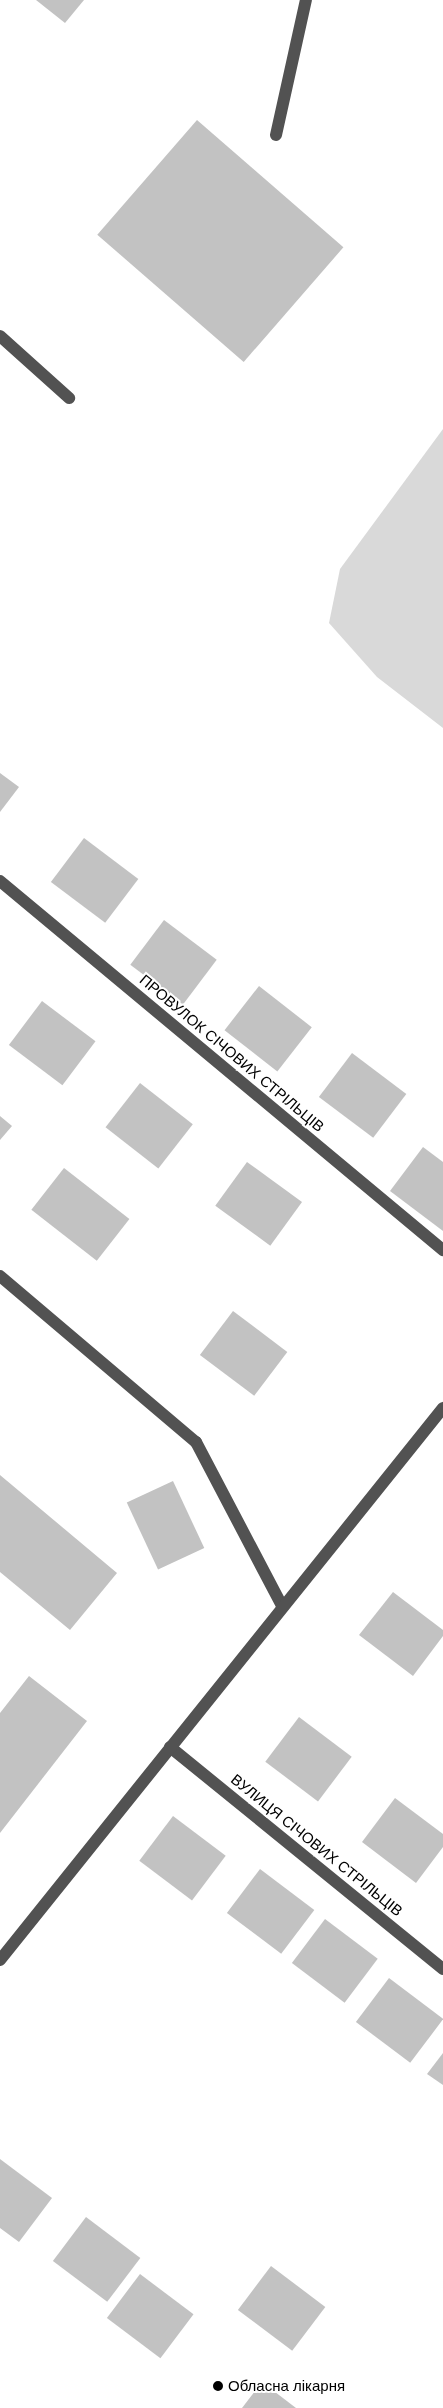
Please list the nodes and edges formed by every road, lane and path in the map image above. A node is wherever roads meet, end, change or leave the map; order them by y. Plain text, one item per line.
1 (306, 0) edge
2 (276, 135) dead end
3 (0, 336) edge
4 (69, 398) dead end
5 (0, 881) edge
6 (443, 1250) edge
7 (0, 1276) edge
8 (443, 1408) edge
9 (282, 1606) junction
10 (170, 1747) junction
11 (0, 1960) edge
12 (443, 1969) edge

1 - 2 street
3 - 4 street
5 - 6 street, ПРОВУЛОК СІЧОВИХ СТРІЛЬЦІВ
7 - 9 street
8 - 9 street
9 - 10 street
10 - 11 street
10 - 12 street, ВУЛИЦЯ СІЧОВИХ СТРІЛЬЦІВ

